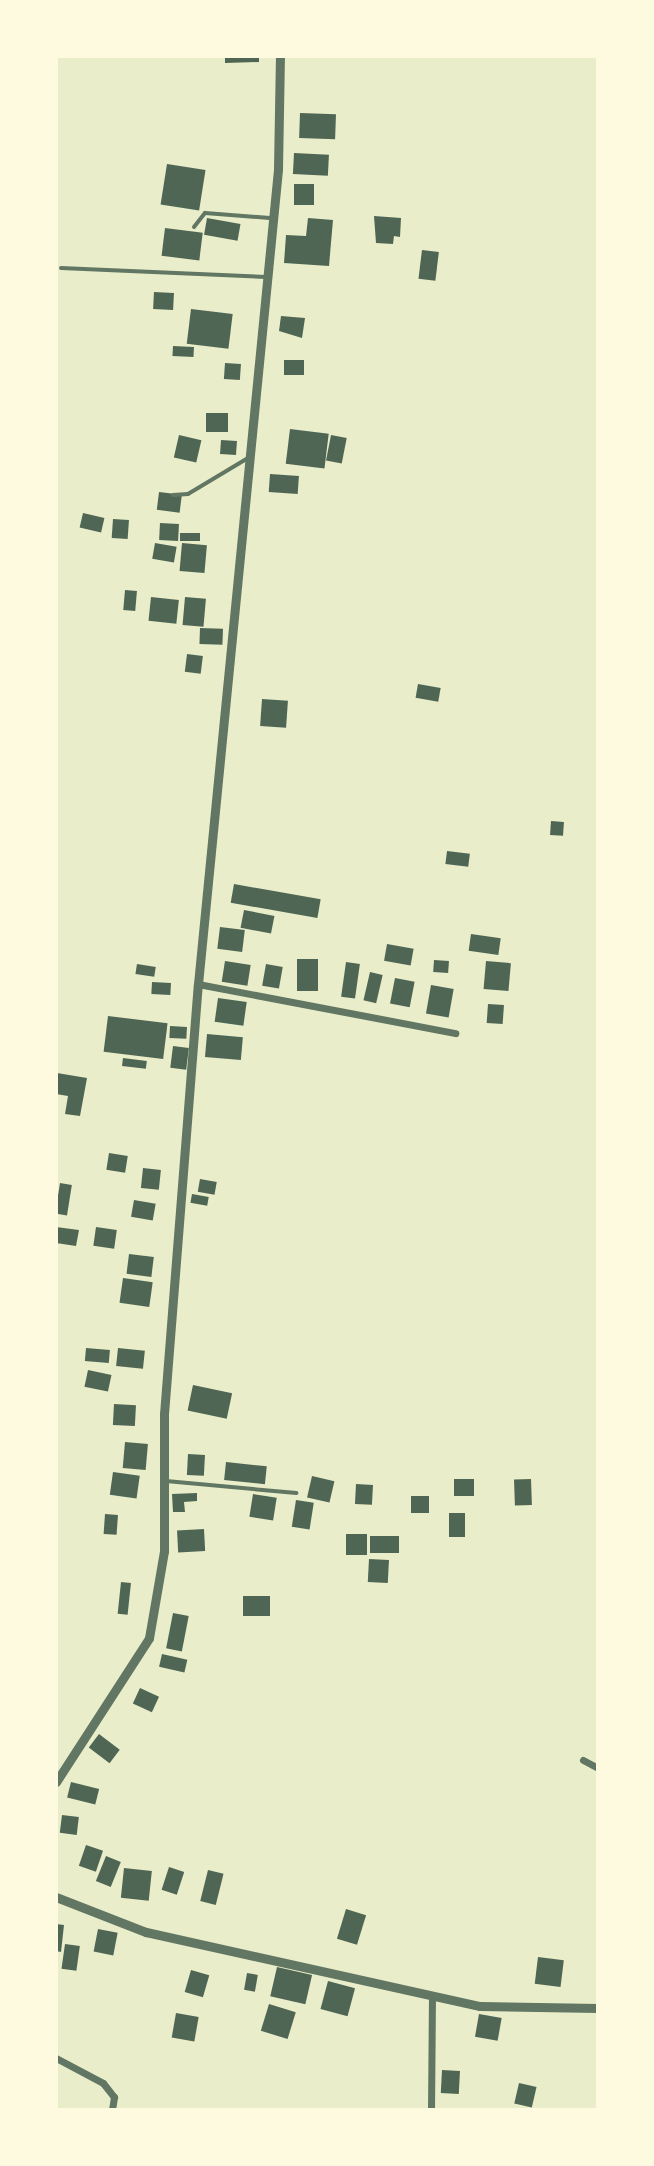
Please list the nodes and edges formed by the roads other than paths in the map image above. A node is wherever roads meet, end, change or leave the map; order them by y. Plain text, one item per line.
1 (280, 56) edge
2 (273, 218) junction
3 (194, 227) dead end
4 (61, 268) dead end
5 (267, 277) junction
6 (248, 458) junction
7 (173, 495) dead end
8 (198, 984) junction
9 (455, 1033) dead end
10 (164, 1481) junction
11 (296, 1493) dead end
12 (583, 1760) dead end
13 (598, 1768) edge
14 (56, 1782) edge
15 (56, 1897) edge
16 (432, 1995) junction
17 (598, 2008) edge
18 (56, 2058) edge
19 (112, 2110) edge
20 (431, 2110) edge

1 - 2 street
2 - 3 lane
2 - 5 street
4 - 5 lane
5 - 6 street
6 - 7 lane
6 - 8 street
8 - 9 street
8 - 10 street
10 - 11 lane
10 - 14 street
12 - 13 street
15 - 16 street
16 - 17 street
16 - 20 street
18 - 19 street

